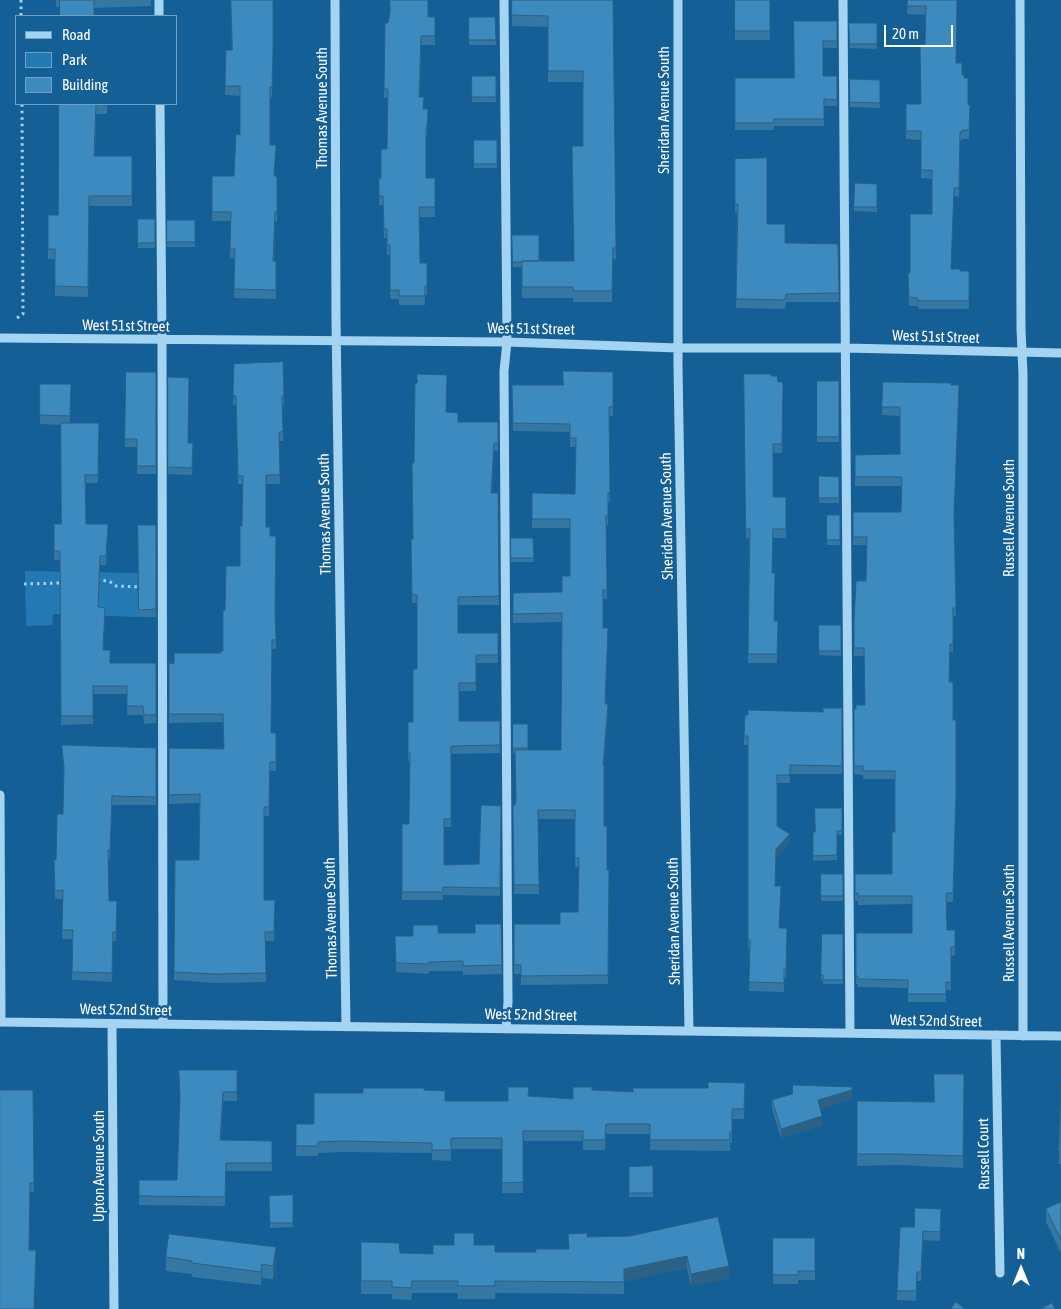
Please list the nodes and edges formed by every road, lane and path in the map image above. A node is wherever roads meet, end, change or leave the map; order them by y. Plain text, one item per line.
1 (21, 0) edge
2 (159, 0) edge
3 (335, 0) edge
4 (504, 0) edge
5 (678, 0) edge
6 (843, 0) edge
7 (1020, 0) edge
8 (21, 15) edge
9 (159, 15) edge
10 (22, 105) edge
11 (160, 105) edge
12 (17, 318) dead end
13 (0, 338) edge
14 (162, 340) junction
15 (336, 341) junction
16 (507, 342) junction
17 (678, 348) junction
18 (846, 348) junction
19 (1022, 353) junction
20 (1061, 354) edge
21 (92, 580) edge
22 (60, 583) edge
23 (24, 584) dead end
24 (162, 587) junction
25 (0, 795) edge
26 (0, 1022) edge
27 (112, 1024) junction
28 (163, 1024) junction
29 (346, 1027) junction
30 (506, 1028) junction
31 (689, 1031) junction
32 (850, 1033) junction
33 (996, 1035) junction
34 (1023, 1036) junction
35 (1061, 1036) edge
36 (1000, 1273) dead end
37 (114, 1309) edge

1 - 8 path
2 - 9 street
3 - 15 street, Thomas Avenue South
4 - 16 street
5 - 17 street, Sheridan Avenue South
6 - 18 street
7 - 19 street, Russell Avenue South
10 - 12 path
11 - 14 street
13 - 14 street, West 51st Street
14 - 15 street, West 51st Street
14 - 24 street
15 - 16 street, West 51st Street
15 - 29 street, Thomas Avenue South
16 - 17 street, West 51st Street
16 - 30 street
17 - 18 street, West 51st Street
17 - 31 street, Sheridan Avenue South
18 - 19 street, West 51st Street
18 - 32 street
19 - 20 street, West 51st Street
19 - 34 street, Russell Avenue South
21 - 24 path
22 - 23 path
24 - 28 street
25 - 26 street
26 - 27 street, West 52nd Street
27 - 28 street, West 52nd Street
27 - 37 street, Upton Avenue South
28 - 29 street, West 52nd Street
29 - 30 street, West 52nd Street
30 - 31 street, West 52nd Street
31 - 32 street, West 52nd Street
32 - 33 street, West 52nd Street
33 - 34 street, West 52nd Street
33 - 36 street, Russell Court
34 - 35 street, West 52nd Street

